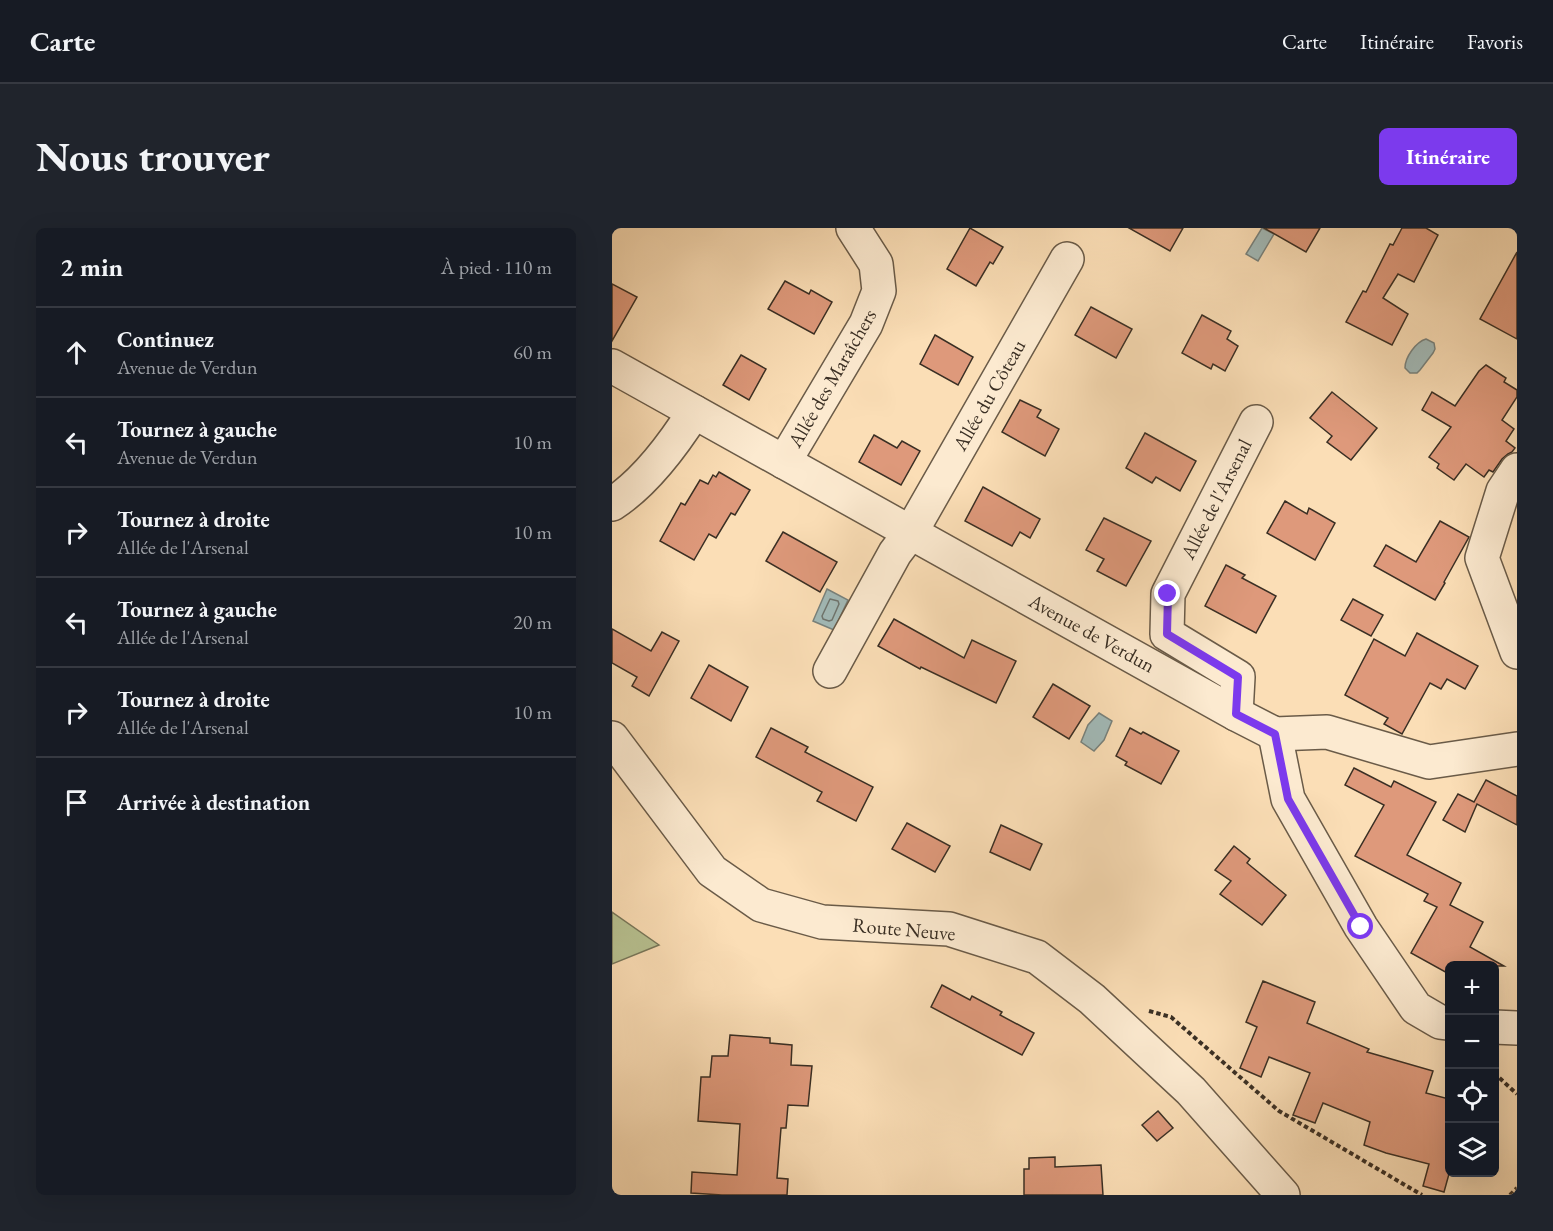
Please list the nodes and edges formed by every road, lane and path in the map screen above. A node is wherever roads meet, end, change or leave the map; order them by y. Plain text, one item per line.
1 (853, 228) edge
2 (1067, 259) dead end
3 (612, 366) edge
4 (694, 412) junction
5 (1256, 422) dead end
6 (784, 462) junction
7 (1517, 470) edge
8 (612, 504) edge
9 (911, 532) junction
10 (1517, 652) edge
11 (831, 671) dead end
12 (1236, 714) junction
13 (1275, 734) junction
14 (612, 738) edge
15 (1517, 749) edge
16 (1112, 1018) junction
17 (1445, 1023) edge
18 (1499, 1027) edge
19 (1517, 1028) edge
20 (1499, 1078) edge
21 (1517, 1094) edge
22 (1517, 1188) edge
23 (1283, 1195) edge
24 (1422, 1195) edge
25 (1510, 1195) edge

1 - 6 street, Allée des Maraîchers
2 - 9 street, Allée du Côteau
3 - 4 street, Avenue de Verdun
4 - 6 street, Avenue de Verdun
4 - 8 street
5 - 12 street, Allée de l'Arsenal
6 - 9 street, Avenue de Verdun
7 - 10 street
9 - 11 street
9 - 12 street, Avenue de Verdun
12 - 13 street, Avenue de Verdun
13 - 15 street, Avenue de Verdun
13 - 17 street
14 - 16 street, Route Neuve
16 - 23 street, Route Neuve
16 - 24 path
18 - 19 street
20 - 21 path
22 - 25 path

